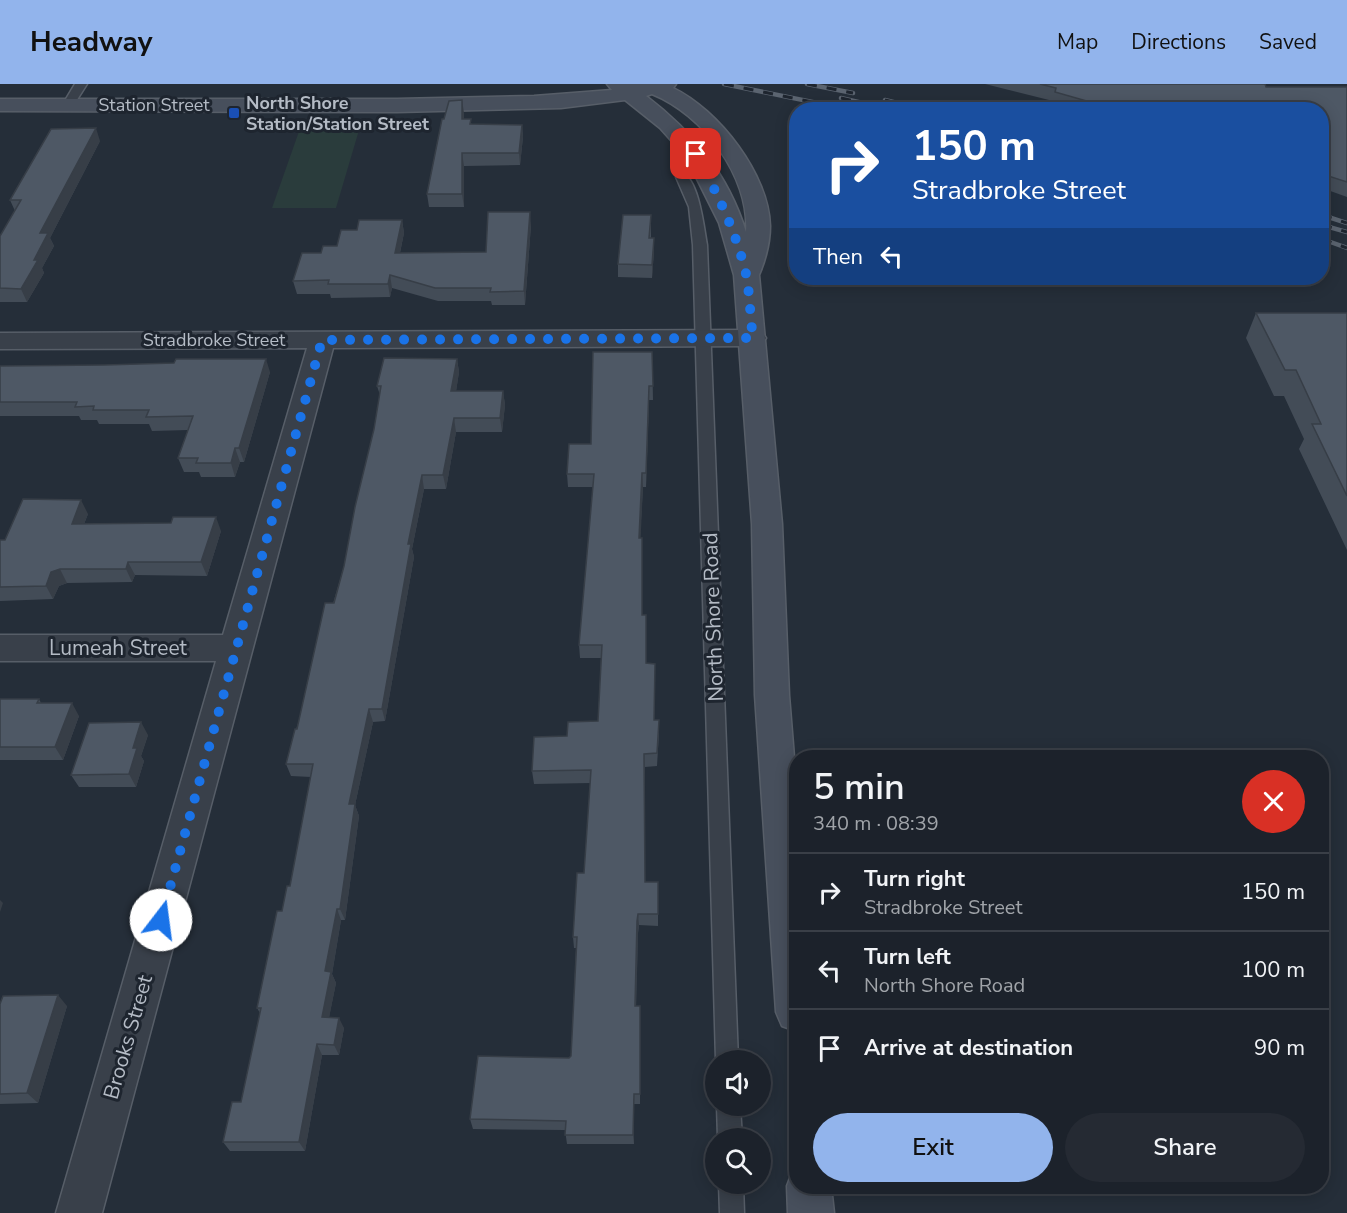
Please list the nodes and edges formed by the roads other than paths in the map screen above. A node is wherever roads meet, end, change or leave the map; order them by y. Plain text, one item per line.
1 (483, 84) edge
2 (0, 87) edge
3 (641, 87) edge
4 (76, 92) edge
5 (0, 105) edge
6 (682, 177) dead end
7 (746, 275) junction
8 (753, 338) junction
9 (704, 339) junction
10 (322, 340) junction
11 (0, 341) edge
12 (0, 648) edge
13 (236, 648) junction
14 (789, 919) edge
15 (727, 1050) edge
16 (731, 1194) edge
17 (810, 1194) edge
18 (79, 1213) edge
19 (732, 1213) edge
20 (811, 1213) edge

1 - 4 main road, Station Street
2 - 4 main road, Station Street
3 - 4 main road, Station Street
3 - 7 main road
3 - 7 main road
4 - 5 main road, Station Street
6 - 9 lane, North Shore Road
7 - 8 main road
8 - 9 street, Stradbroke Street
8 - 14 main road
9 - 10 street, Stradbroke Street
9 - 15 lane, North Shore Road
10 - 11 street, Stradbroke Street
10 - 13 street, Brooks Street
12 - 13 street, Lumeah Street
13 - 18 street, Brooks Street
16 - 19 lane
17 - 20 main road

